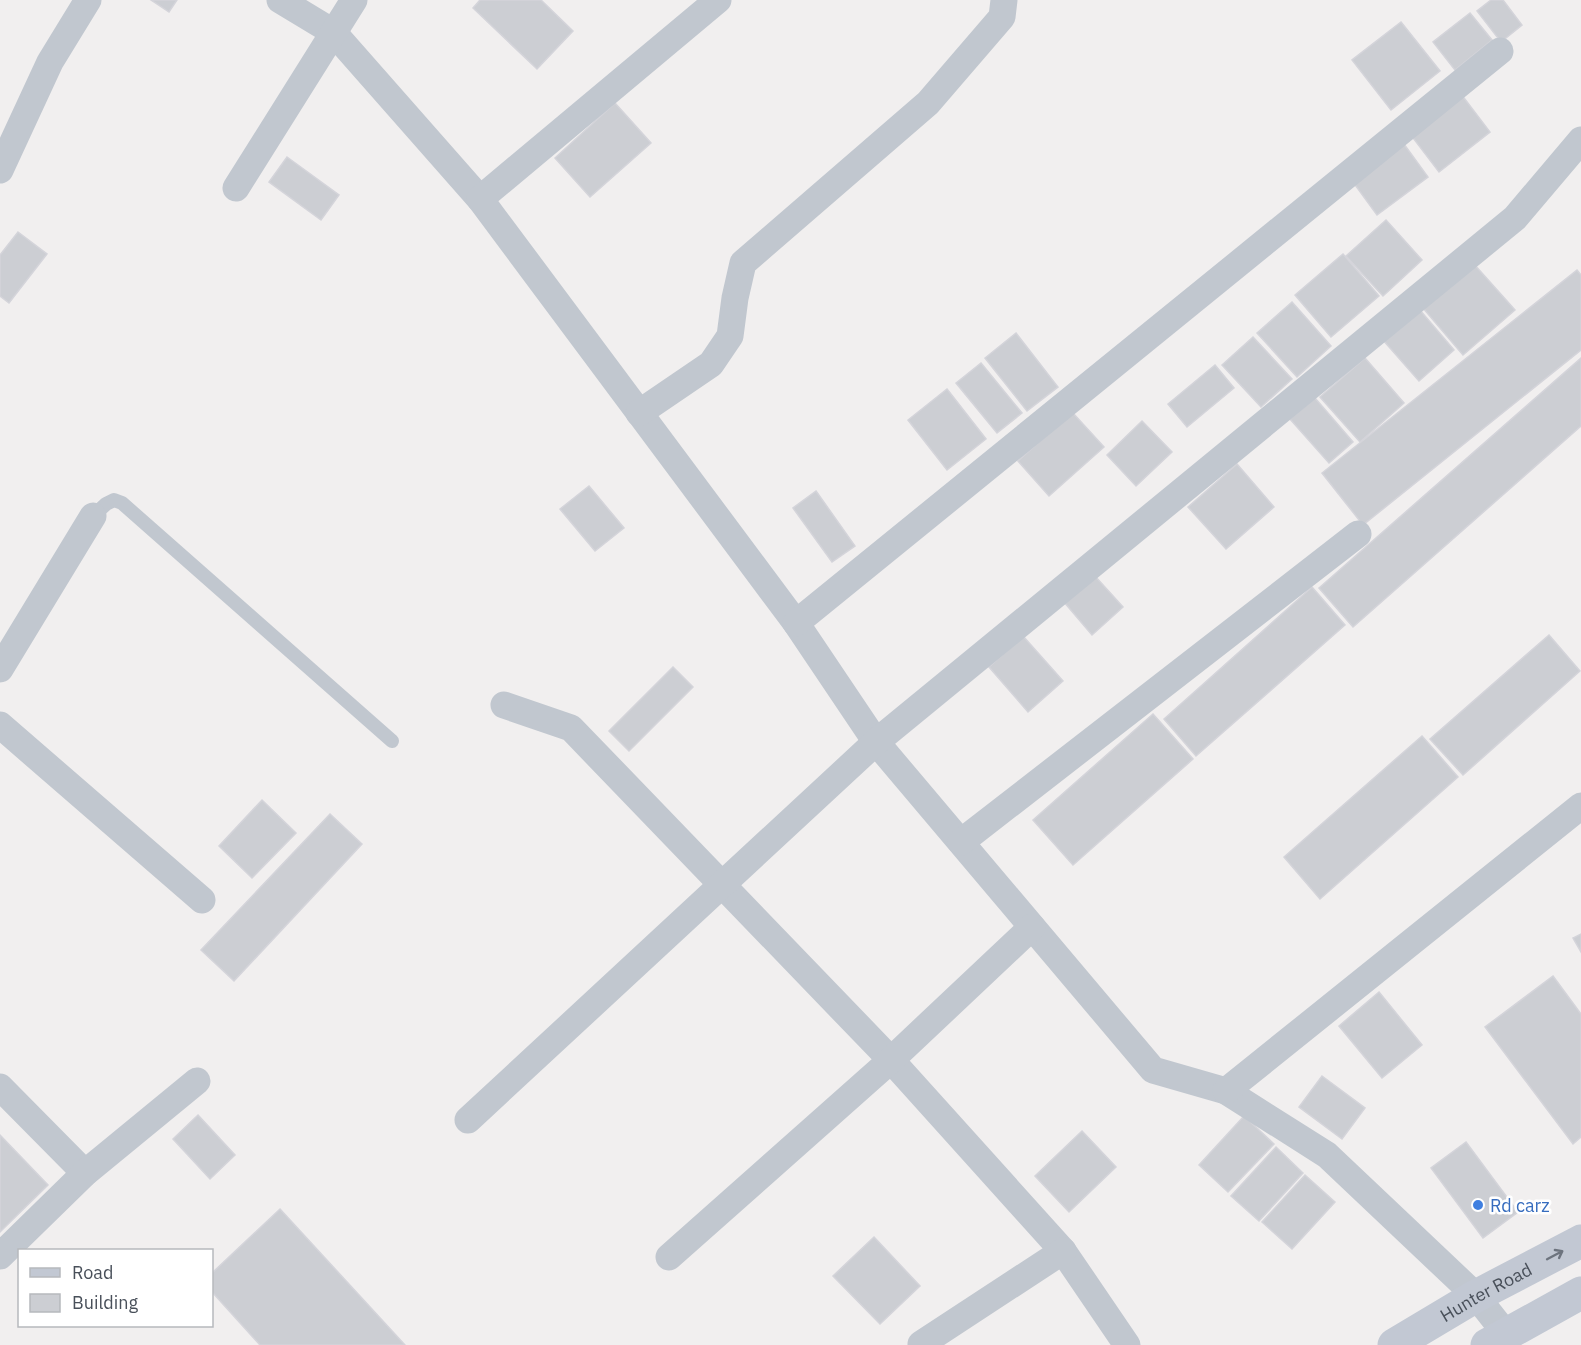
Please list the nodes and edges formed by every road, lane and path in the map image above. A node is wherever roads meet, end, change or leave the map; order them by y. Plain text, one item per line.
1 (88, 0) edge
2 (280, 0) edge
3 (354, 0) edge
4 (718, 0) edge
5 (1004, 0) edge
6 (333, 32) junction
7 (1500, 51) dead end
8 (1581, 140) edge
9 (0, 170) edge
10 (236, 188) dead end
11 (480, 199) junction
12 (639, 413) junction
13 (93, 516) joint
14 (1358, 534) dead end
15 (796, 623) junction
16 (0, 669) edge
17 (504, 705) dead end
18 (0, 724) edge
19 (392, 741) dead end
20 (876, 742) junction
21 (1581, 806) edge
22 (961, 842) junction
23 (721, 885) junction
24 (202, 900) dead end
25 (1032, 927) junction
26 (891, 1060) junction
27 (197, 1081) dead end
28 (0, 1087) edge
29 (1226, 1091) junction
30 (468, 1120) dead end
31 (86, 1173) junction
32 (1581, 1241) edge
33 (1063, 1251) junction
34 (0, 1256) edge
35 (669, 1257) dead end
36 (1581, 1293) edge
37 (1476, 1296) junction
38 (1497, 1340) edge
39 (921, 1344) edge
40 (1128, 1345) edge
41 (1394, 1345) edge

1 - 9 street
2 - 6 street
3 - 6 street
4 - 11 street
5 - 12 street
6 - 10 street
6 - 11 street
7 - 15 street
8 - 20 street
11 - 12 street
12 - 15 street
13 - 16 street
13 - 19 lane
14 - 22 street
15 - 20 street
17 - 23 street
18 - 24 street
20 - 22 street
20 - 23 street
21 - 29 street
22 - 25 street
23 - 26 street
23 - 30 street
25 - 26 street
25 - 29 street
26 - 33 street
26 - 35 street
27 - 31 street
28 - 31 street
29 - 37 street
31 - 34 street
37 -> 32 main road, Hunter Road
33 - 39 street
33 - 40 street
36 - 38 main road
37 - 38 street
37 - 41 main road, Hunter Road

